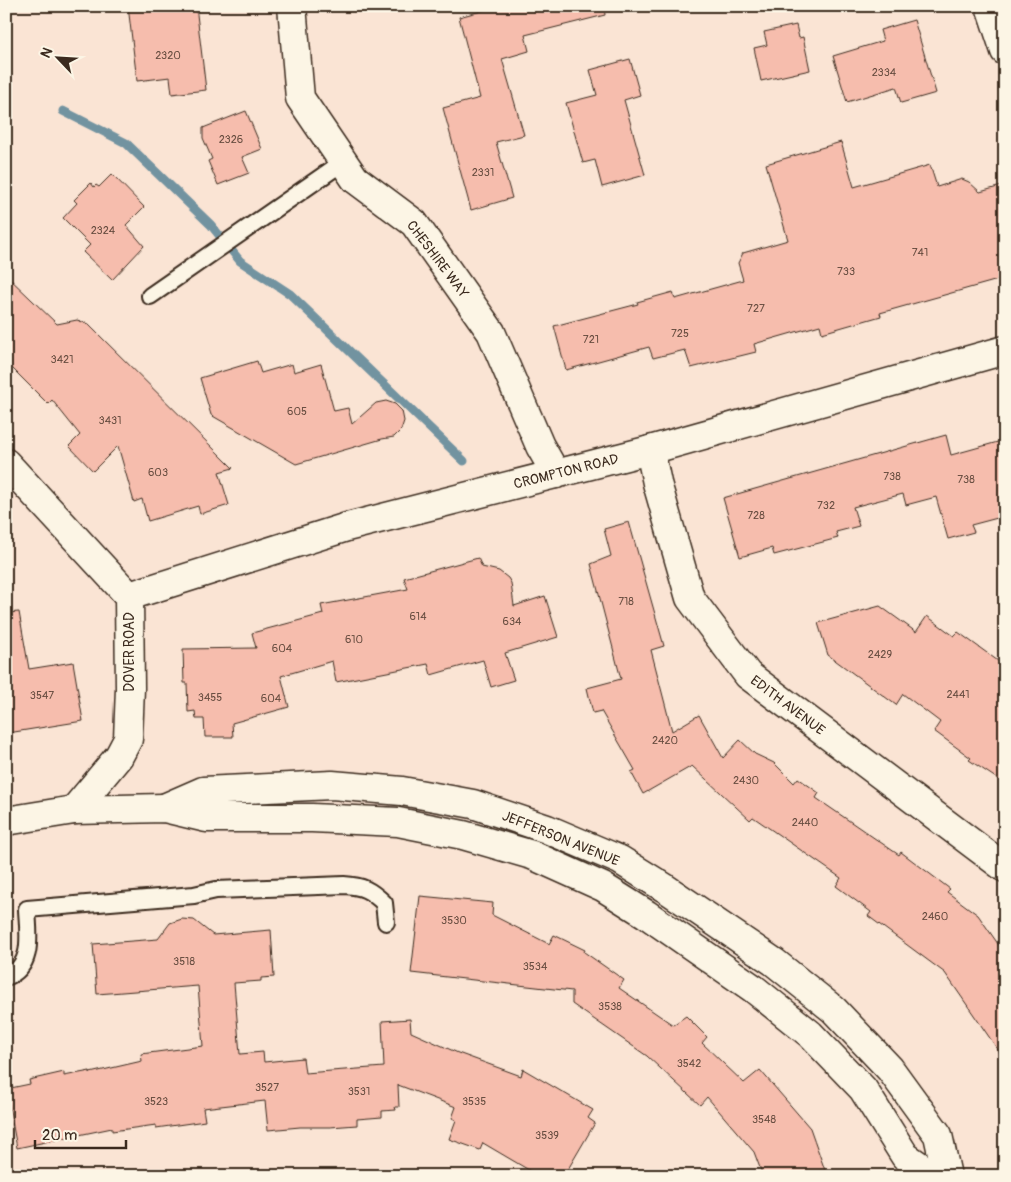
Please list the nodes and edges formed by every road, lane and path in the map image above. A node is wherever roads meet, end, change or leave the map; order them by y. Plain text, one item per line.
1 (292, 6) edge
2 (990, 6) edge
3 (1005, 51) edge
4 (343, 162) junction
5 (150, 296) dead end
6 (1005, 350) edge
7 (650, 450) junction
8 (6, 463) edge
9 (556, 474) junction
10 (129, 596) junction
11 (164, 808) junction
12 (74, 810) junction
13 (6, 821) edge
14 (1005, 868) edge
15 (386, 922) dead end
16 (6, 977) edge
17 (934, 1176) edge
18 (946, 1176) edge

1 - 4 street, CHESHIRE WAY
2 - 3 street
4 - 5 lane
4 - 9 street, CHESHIRE WAY
6 - 7 street, CROMPTON ROAD
7 - 9 street, CROMPTON ROAD
7 - 14 street, EDITH AVENUE
8 - 10 street, DOVER ROAD
9 - 10 street, CROMPTON ROAD
10 - 12 street, DOVER ROAD
11 - 12 street, JEFFERSON AVENUE
11 - 17 street, JEFFERSON AVENUE
11 - 18 street, JEFFERSON AVENUE
12 - 13 street, JEFFERSON AVENUE
15 - 16 lane

